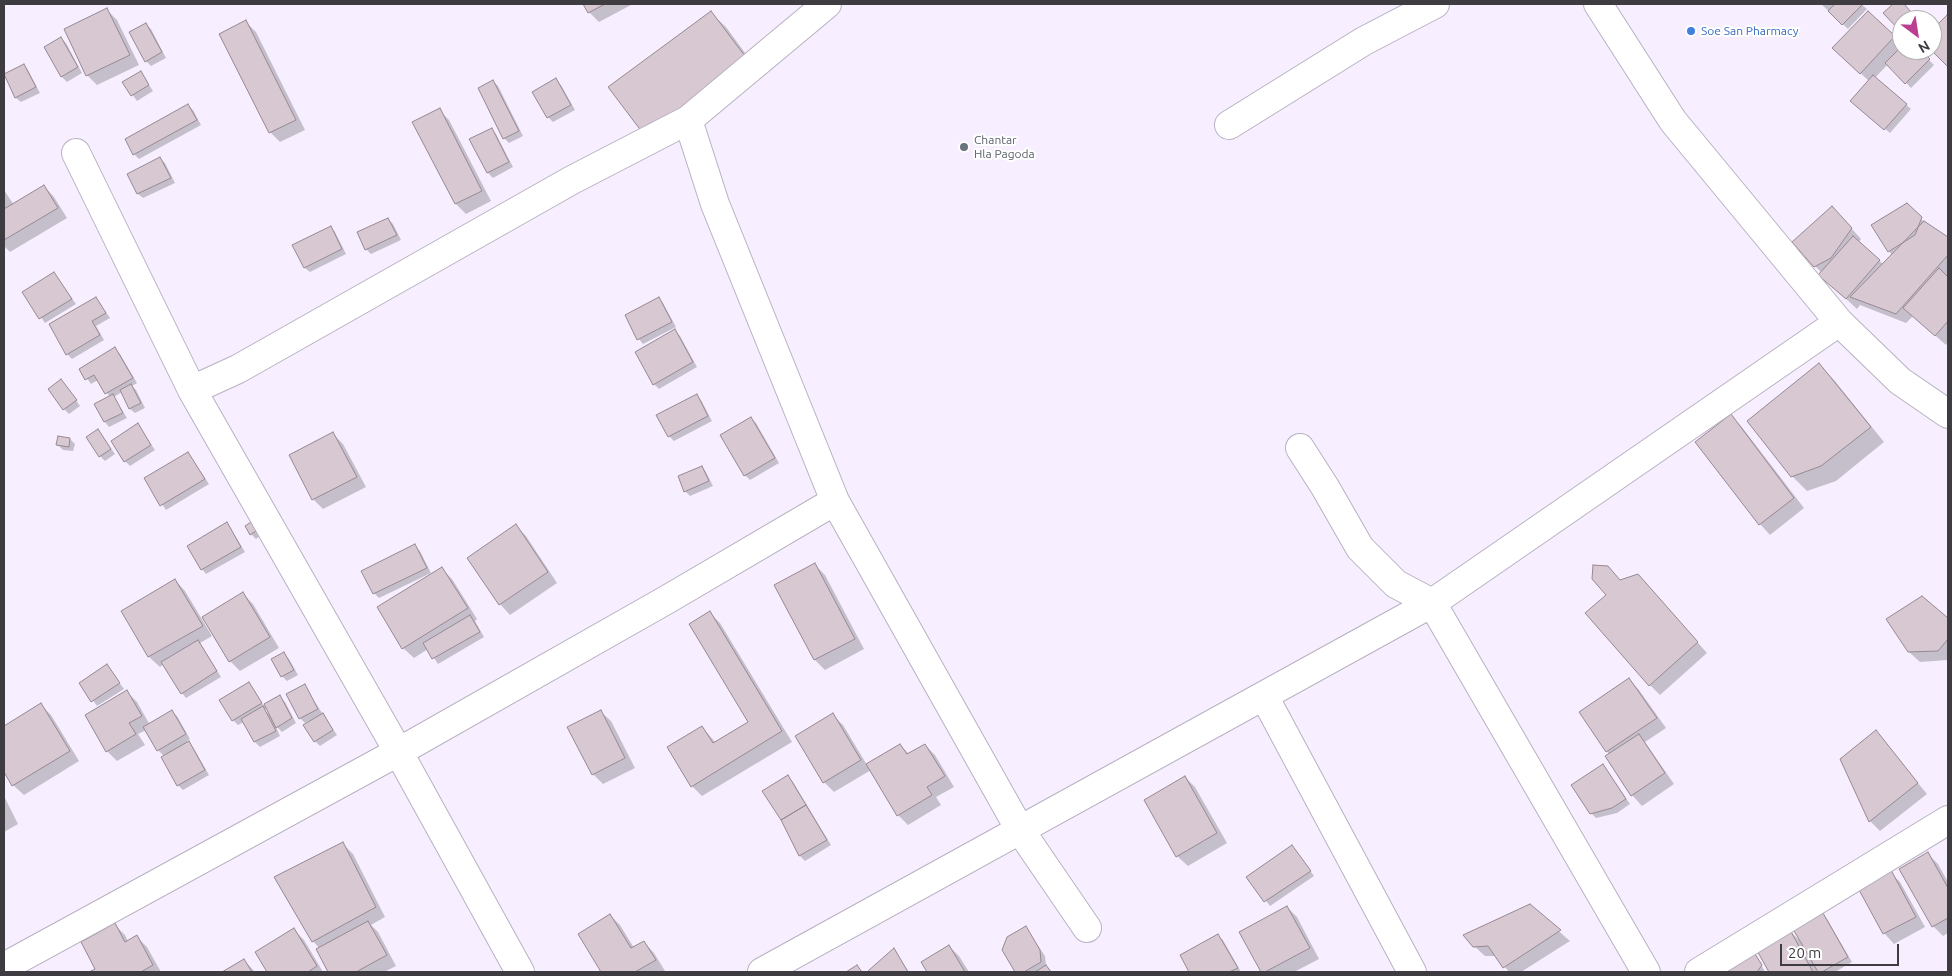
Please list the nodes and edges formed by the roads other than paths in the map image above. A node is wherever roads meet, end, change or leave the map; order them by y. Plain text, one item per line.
1 (827, 4) edge
2 (1435, 4) edge
3 (1598, 4) edge
4 (688, 120) junction
5 (1229, 125) dead end
6 (76, 153) dead end
7 (1839, 322) junction
8 (192, 390) junction
9 (1948, 414) edge
10 (1300, 448) dead end
11 (835, 501) junction
12 (1432, 603) junction
13 (1264, 696) junction
14 (398, 751) junction
15 (1948, 820) edge
16 (1020, 830) junction
17 (1087, 928) dead end
18 (4, 966) edge
19 (520, 972) edge
20 (762, 972) edge
21 (1412, 972) edge
22 (1646, 972) edge
23 (1698, 972) edge

1 - 4 street
2 - 5 street
3 - 7 street
4 - 8 street
4 - 11 street
6 - 8 street
7 - 9 street
7 - 12 street
8 - 14 street
10 - 12 street
11 - 14 street
11 - 16 street
12 - 13 street
12 - 22 street
13 - 16 street
13 - 21 street
14 - 18 street
14 - 19 street
15 - 23 street
16 - 17 street
16 - 20 street

